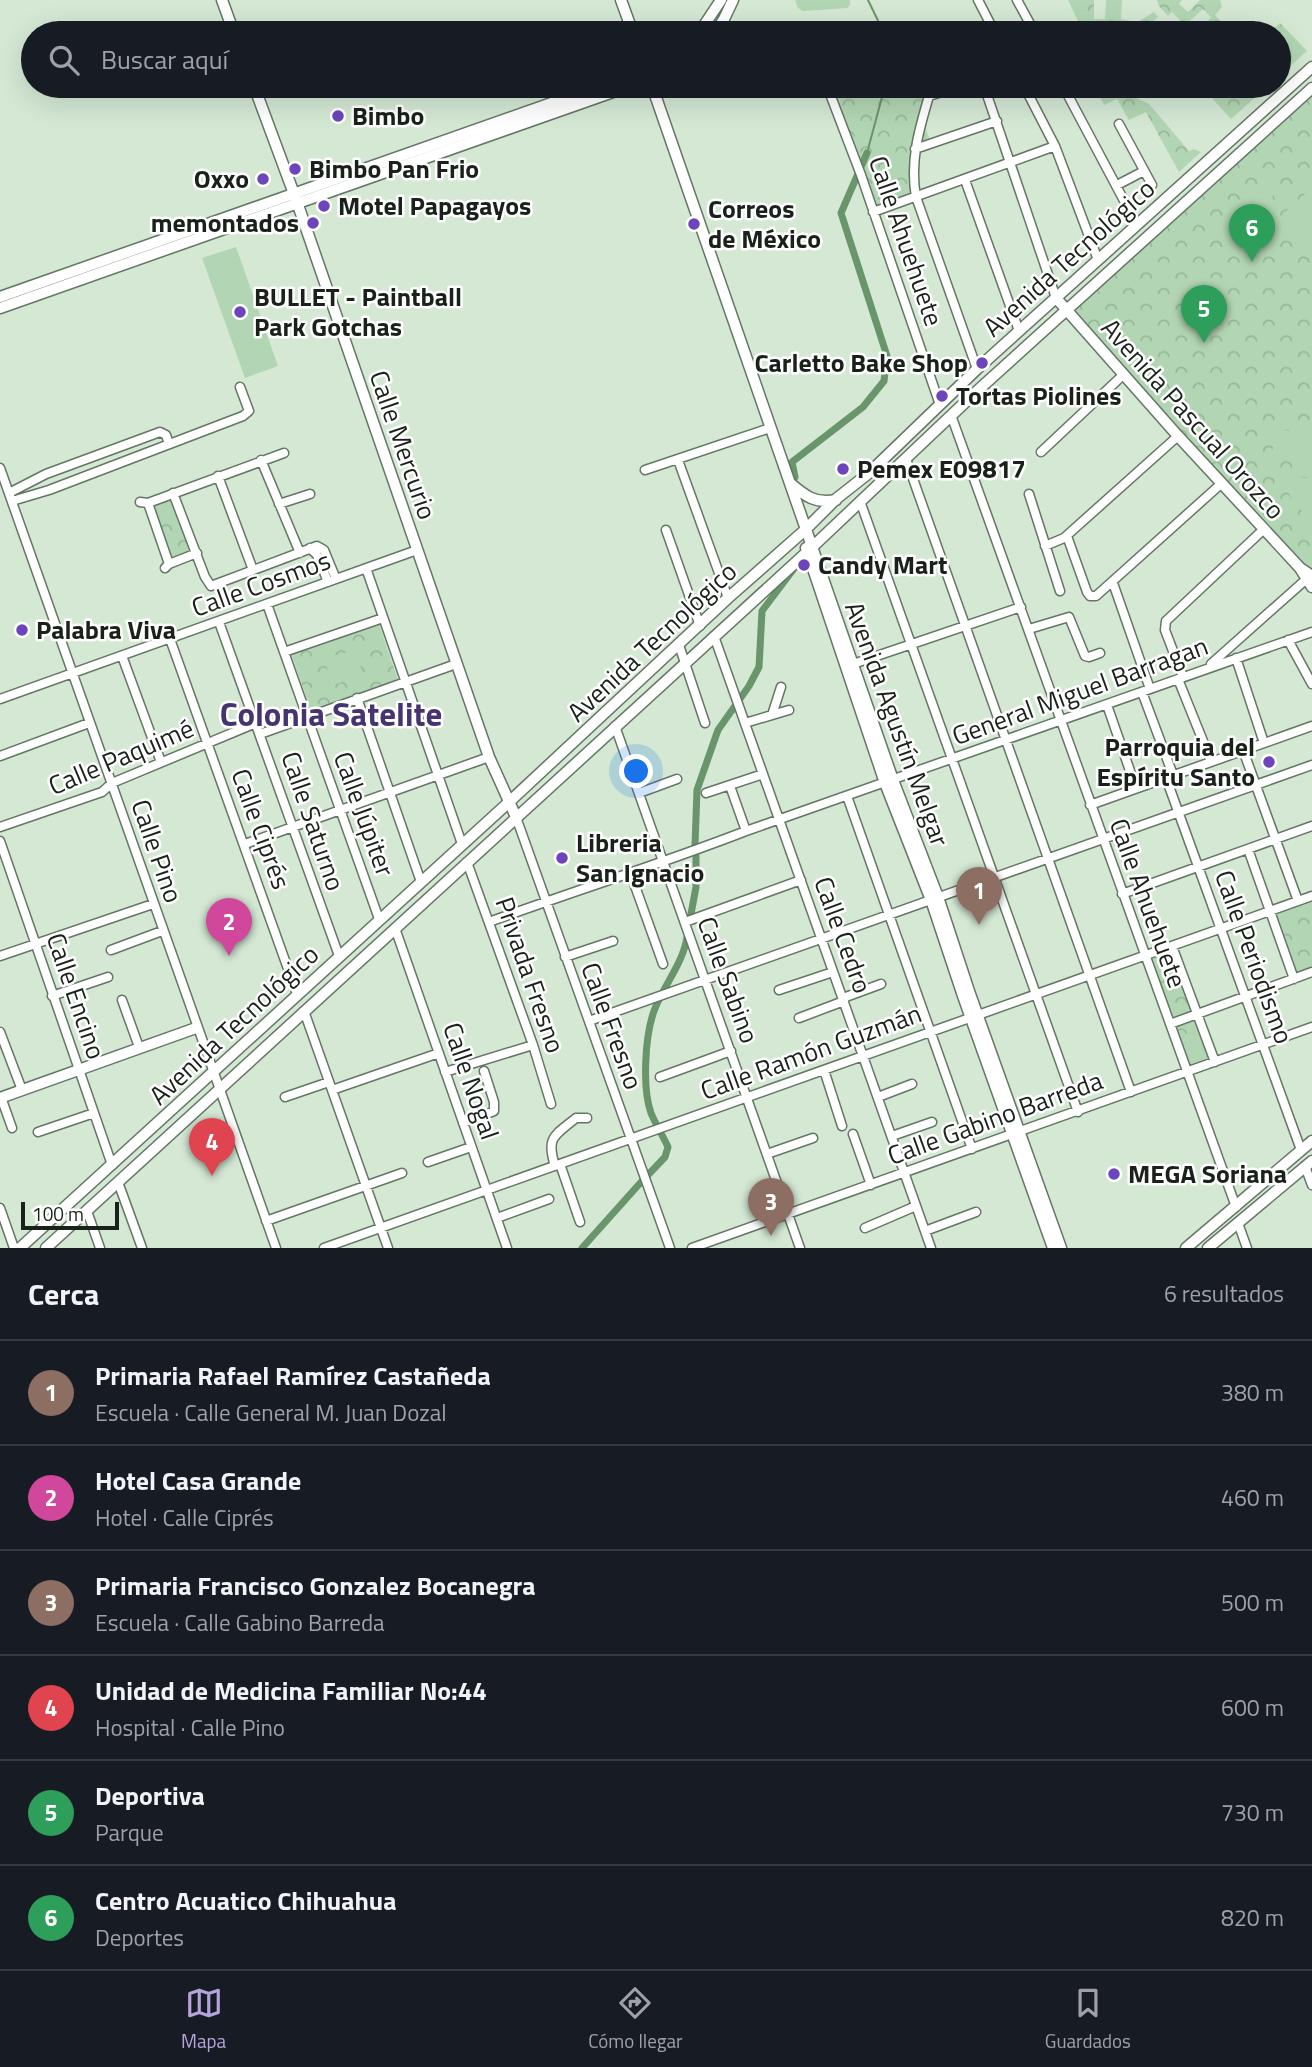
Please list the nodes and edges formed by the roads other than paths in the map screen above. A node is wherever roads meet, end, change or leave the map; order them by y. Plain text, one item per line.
1 (222, 0) edge
2 (621, 0) edge
3 (720, 0) edge
4 (733, 0) edge
5 (978, 0) edge
6 (1017, 0) edge
7 (230, 21) edge
8 (629, 21) edge
9 (707, 21) edge
10 (723, 21) edge
11 (989, 21) edge
12 (1028, 21) edge
13 (1312, 66) edge
14 (1291, 85) edge
15 (1312, 88) edge
16 (258, 98) edge
17 (570, 98) edge
18 (592, 98) edge
19 (656, 98) edge
20 (831, 98) edge
21 (928, 98) edge
22 (988, 98) edge
23 (1030, 98) edge
24 (1070, 98) edge
25 (1277, 98) edge
26 (997, 121) junction
27 (1119, 124) dead end
28 (489, 130) junction
29 (1055, 146) junction
30 (915, 149) junction
31 (1011, 163) junction
32 (1144, 171) junction
33 (965, 180) junction
34 (1117, 185) junction
35 (1152, 185) dead end
36 (916, 197) junction
37 (296, 198) junction
38 (873, 212) junction
39 (1137, 225) junction
40 (1098, 260) junction
41 (71, 277) junction
42 (0, 297) edge
43 (1056, 298) junction
44 (0, 308) edge
45 (1067, 311) junction
46 (1019, 331) junction
47 (978, 369) junction
48 (1124, 375) junction
49 (240, 387) dead end
50 (940, 405) junction
51 (951, 415) junction
52 (770, 428) junction
53 (1178, 436) junction
54 (169, 444) junction
55 (1041, 452) dead end
56 (284, 453) dead end
57 (102, 454) junction
58 (906, 459) junction
59 (261, 460) junction
60 (678, 460) junction
61 (0, 468) edge
62 (108, 468) junction
63 (645, 470) dead end
64 (218, 476) junction
65 (34, 481) junction
66 (790, 483) junction
67 (1222, 483) junction
68 (38, 492) junction
69 (173, 493) junction
70 (310, 494) dead end
71 (1029, 494) dead end
72 (10, 497) junction
73 (836, 499) junction
74 (860, 501) junction
75 (279, 505) junction
76 (1264, 529) junction
77 (666, 530) dead end
78 (805, 530) junction
79 (1067, 536) junction
80 (1045, 546) junction
81 (416, 550) junction
82 (809, 550) junction
83 (197, 553) junction
84 (300, 553) junction
85 (793, 564) junction
86 (366, 568) junction
87 (811, 568) junction
88 (253, 570) junction
89 (1310, 579) edge
90 (332, 580) junction
91 (1113, 583) junction
92 (1060, 591) dead end
93 (728, 598) junction
94 (267, 604) junction
95 (1021, 607) junction
96 (383, 618) junction
97 (219, 622) junction
98 (700, 626) junction
99 (965, 626) junction
100 (1029, 629) junction
101 (1312, 632) edge
102 (714, 636) junction
103 (170, 639) junction
104 (1288, 640) junction
105 (911, 644) junction
106 (680, 645) junction
107 (284, 652) junction
108 (1100, 653) dead end
109 (122, 656) junction
110 (1236, 658) junction
111 (685, 661) junction
112 (456, 664) junction
113 (853, 664) junction
114 (1206, 668) junction
115 (72, 674) junction
116 (1180, 678) junction
117 (404, 682) junction
118 (1312, 684) edge
119 (781, 687) dead end
120 (1146, 691) junction
121 (357, 698) junction
122 (0, 699) edge
123 (1107, 705) junction
124 (789, 710) dead end
125 (772, 715) junction
126 (307, 717) junction
127 (1061, 721) junction
128 (89, 723) junction
129 (256, 723) junction
130 (705, 723) dead end
131 (745, 723) junction
132 (615, 726) junction
133 (1312, 726) edge
134 (260, 734) junction
135 (1006, 740) junction
136 (1264, 743) junction
137 (208, 745) junction
138 (1244, 750) junction
139 (0, 755) edge
140 (489, 757) junction
141 (952, 759) junction
142 (1211, 761) junction
143 (161, 762) junction
144 (1312, 765) edge
145 (763, 774) junction
146 (1170, 776) junction
147 (439, 777) junction
148 (677, 779) dead end
149 (889, 782) junction
150 (112, 783) junction
151 (1256, 785) junction
152 (730, 786) junction
153 (1136, 788) junction
154 (390, 793) junction
155 (639, 793) junction
156 (706, 793) dead end
157 (847, 796) junction
158 (508, 803) junction
159 (1090, 805) junction
160 (340, 810) junction
161 (1179, 812) junction
162 (516, 817) junction
163 (779, 820) junction
164 (1312, 826) edge
165 (0, 827) edge
166 (293, 827) junction
167 (746, 831) junction
168 (1102, 839) junction
169 (1276, 839) junction
170 (0, 841) edge
171 (245, 844) junction
172 (462, 844) junction
173 (1248, 849) junction
174 (1048, 858) junction
175 (467, 862) junction
176 (664, 863) junction
177 (1199, 867) junction
178 (630, 872) junction
179 (993, 878) junction
180 (801, 880) junction
181 (421, 882) junction
182 (1122, 894) junction
183 (1312, 896) edge
184 (935, 898) junction
185 (1298, 901) junction
186 (546, 902) junction
187 (153, 904) junction
188 (1269, 911) junction
189 (889, 914) junction
190 (379, 919) junction
191 (489, 922) junction
192 (685, 922) junction
193 (395, 928) junction
194 (1221, 929) junction
195 (162, 931) junction
196 (822, 938) junction
197 (613, 941) dead end
198 (36, 944) junction
199 (1172, 946) junction
200 (111, 950) dead end
201 (0, 956) edge
202 (339, 956) junction
203 (565, 957) junction
204 (1144, 957) junction
205 (663, 964) dead end
206 (834, 972) junction
207 (1312, 972) edge
208 (1090, 976) junction
209 (108, 977) dead end
210 (1294, 979) junction
211 (706, 980) junction
212 (881, 984) dead end
213 (779, 990) dead end
214 (297, 993) junction
215 (1036, 994) junction
216 (52, 996) junction
217 (1246, 996) junction
218 (122, 1000) dead end
219 (844, 1000) junction
220 (304, 1011) junction
221 (1197, 1014) junction
222 (974, 1017) junction
223 (799, 1018) dead end
224 (589, 1021) junction
225 (1170, 1024) junction
226 (1312, 1027) edge
227 (196, 1028) junction
228 (0, 1032) edge
229 (931, 1032) junction
230 (533, 1045) junction
231 (1264, 1045) junction
232 (139, 1046) junction
233 (731, 1051) junction
234 (439, 1053) junction
235 (863, 1056) junction
236 (1215, 1062) junction
237 (79, 1070) junction
238 (824, 1070) junction
239 (484, 1071) dead end
240 (213, 1072) junction
241 (445, 1072) junction
242 (1187, 1073) junction
243 (660, 1077) dead end
244 (912, 1084) dead end
245 (331, 1086) junction
246 (219, 1089) junction
247 (22, 1090) junction
248 (1131, 1092) junction
249 (1, 1097) edge
250 (285, 1097) dead end
251 (747, 1097) junction
252 (878, 1097) junction
253 (551, 1104) dead end
254 (1077, 1112) junction
255 (94, 1113) junction
256 (587, 1118) dead end
257 (932, 1122) dead end
258 (463, 1123) junction
259 (842, 1126) dead end
260 (12, 1128) dead end
261 (38, 1132) dead end
262 (853, 1134) dead end
263 (1016, 1134) junction
264 (892, 1136) junction
265 (813, 1138) dead end
266 (630, 1139) junction
267 (1312, 1141) edge
268 (471, 1146) junction
269 (972, 1149) junction
270 (1301, 1150) junction
271 (767, 1154) junction
272 (428, 1162) dead end
273 (1309, 1163) edge
274 (112, 1165) junction
275 (557, 1165) junction
276 (402, 1173) dead end
277 (905, 1173) junction
278 (118, 1182) junction
279 (366, 1185) junction
280 (871, 1185) junction
281 (1312, 1185) edge
282 (487, 1190) junction
283 (549, 1199) dead end
284 (916, 1206) junction
285 (1236, 1207) junction
286 (0, 1208) edge
287 (87, 1210) junction
288 (976, 1212) dead end
289 (788, 1213) junction
290 (496, 1218) junction
291 (266, 1221) junction
292 (580, 1222) dead end
293 (1238, 1223) junction
294 (381, 1228) junction
295 (865, 1228) dead end
296 (925, 1231) junction
297 (52, 1246) edge
298 (14, 1248) edge
299 (20, 1248) edge
300 (100, 1248) edge
301 (142, 1248) edge
302 (275, 1248) edge
303 (324, 1248) edge
304 (388, 1248) edge
305 (507, 1248) edge
306 (670, 1248) edge
307 (692, 1248) edge
308 (800, 1248) edge
309 (932, 1248) edge
310 (1052, 1248) edge
311 (1061, 1248) edge
312 (1186, 1248) edge
313 (1208, 1248) edge
314 (1247, 1248) edge

1 - 7 main road
2 - 8 main road
3 - 9 main road
4 - 10 main road
5 - 11 street
6 - 12 street
13 - 14 main road, Avenida Tecnológico
15 - 45 main road, Avenida Tecnológico
16 - 37 main road, Calle Mercurio
17 - 28 main road
18 - 28 main road
19 - 52 main road, Avenida Agustín Melgar
20 - 38 street, Calle Ahuehuete
21 - 30 street
22 - 26 street
23 - 29 street
24 - 34 street
25 - 39 main road, Avenida Tecnológico
26 - 30 street
26 - 31 street
27 - 32 street
28 - 37 main road
29 - 31 street
29 - 40 street
30 - 36 street
31 - 33 street
31 - 43 street
32 - 34 street
32 - 35 street
33 - 36 street
33 - 46 street
34 - 39 street
36 - 38 street
36 - 47 street
37 - 41 main road
37 - 81 main road, Calle Mercurio
38 - 50 street, Calle Ahuehuete
39 - 40 main road, Avenida Tecnológico
40 - 43 main road, Avenida Tecnológico
41 - 42 main road
41 - 44 main road
43 - 45 main road, Avenida Pascual Orozco
43 - 46 main road, Avenida Tecnológico
45 - 48 main road, Avenida Pascual Orozco
45 - 51 main road, Avenida Tecnológico
46 - 47 main road, Avenida Tecnológico
47 - 50 main road, Avenida Tecnológico
48 - 53 main road, Avenida Pascual Orozco
48 - 55 street
49 - 54 street
50 - 73 main road, Avenida Tecnológico
51 - 58 main road, Avenida Tecnológico
51 - 95 street, Calle Ahuehuete
52 - 60 street
52 - 66 main road, Avenida Agustín Melgar
53 - 67 main road, Avenida Pascual Orozco
53 - 79 street
54 - 57 street
54 - 62 street
56 - 59 street
57 - 62 street
57 - 65 street
58 - 74 main road, Avenida Tecnológico
58 - 99 street
59 - 64 street
59 - 75 street
60 - 63 street
60 - 93 street
61 - 72 street, Calle Pino
62 - 68 street
64 - 69 street
64 - 88 street
65 - 68 street
65 - 72 street
66 - 73 main road
66 - 78 main road, Avenida Agustín Melgar
67 - 76 main road, Avenida Pascual Orozco
67 - 91 street
68 - 72 street
69 - 83 street
69 - 83 street
70 - 75 street
71 - 80 street
72 - 115 street, Calle Pino
73 - 78 main road, Avenida Tecnológico
74 - 82 main road, Avenida Tecnológico
74 - 105 street
75 - 84 street
76 - 89 main road, Avenida Pascual Orozco
76 - 116 street
77 - 98 street
78 - 82 main road, Avenida Agustín Melgar
78 - 93 main road, Avenida Tecnológico
79 - 80 street
79 - 91 street
80 - 92 street
81 - 86 street, Calle Cosmos
81 - 112 main road, Calle Mercurio
82 - 85 main road, Avenida Tecnológico
82 - 87 main road, Avenida Agustín Melgar
82 - 113 main road, Avenida Agustín Melgar
83 - 88 street
84 - 88 street
84 - 90 street
85 - 87 main road
85 - 102 main road, Avenida Tecnológico
86 - 90 street, Calle Cosmos
86 - 96 street
87 - 149 main road, Avenida Agustín Melgar
89 - 114 street
90 - 94 street, Calle Cosmos
91 - 120 street, Calle Periodismo
93 - 98 main road, Avenida Tecnológico
94 - 97 street, Calle Cosmos
94 - 107 street, Calle Júpiter
95 - 99 street
95 - 100 street, Calle Ahuehuete
96 - 107 street
96 - 117 street
97 - 103 street, Calle Cosmos
97 - 129 street, Calle Saturno
98 - 106 main road, Avenida Tecnológico
99 - 105 street
99 - 135 street
100 - 108 street
100 - 127 street, Calle Ahuehuete
101 - 104 street, General Miguel Barragan
102 - 111 main road, Avenida Tecnológico
102 - 131 street, Calle Cedro
103 - 109 street, Calle Cosmos
103 - 137 street, Calle Ciprés
104 - 110 street, General Miguel Barragan
104 - 118 street
105 - 113 street
105 - 141 street
106 - 111 street
106 - 158 main road, Avenida Tecnológico
107 - 126 street, Calle Júpiter
109 - 115 street, Calle Cosmos
109 - 143 street
110 - 114 street, General Miguel Barragan
110 - 136 street
111 - 130 street
111 - 132 main road, Avenida Tecnológico
112 - 117 street
112 - 140 main road, Calle Mercurio
113 - 149 main road, Avenida Agustín Melgar
114 - 116 street, General Miguel Barragan
115 - 122 street, Calle Cosmos
115 - 128 street, Calle Pino
116 - 120 street, General Miguel Barragan
116 - 142 street
117 - 121 street
117 - 147 street
119 - 125 street
120 - 123 street, General Miguel Barragan
120 - 146 street, Calle Periodismo
121 - 126 street
121 - 154 street
123 - 127 street, General Miguel Barragan
123 - 153 street
124 - 125 street
125 - 131 street
126 - 134 street
126 - 160 street, Calle Júpiter
127 - 135 street, General Miguel Barragan
127 - 159 street, Calle Ahuehuete
128 - 139 street
128 - 150 street, Calle Pino
129 - 134 street, Calle Saturno
129 - 137 street, Calle Paquimé
131 - 145 street, Calle Cedro
132 - 155 street, Calle Sabino
132 - 162 main road, Avenida Tecnológico
133 - 136 street
134 - 166 street, Calle Saturno
135 - 141 street, General Miguel Barragan
135 - 174 street
136 - 138 street
137 - 143 street, Calle Paquimé
137 - 171 street, Calle Ciprés
138 - 142 street
138 - 151 street
140 - 147 street
140 - 158 main road, Calle Mercurio
141 - 149 street, General Miguel Barragan
141 - 179 street
142 - 146 street
143 - 150 street, Calle Paquimé
144 - 151 street
145 - 152 street
145 - 163 street, Calle Cedro
146 - 153 street
146 - 161 street, Calle Periodismo
147 - 154 street
147 - 172 street
148 - 155 street
149 - 157 street, General Miguel Barragan
149 - 184 main road, Avenida Agustín Melgar
150 - 165 street, Calle Paquimé
150 - 187 street, Calle Pino
151 - 161 street
151 - 169 street
152 - 156 street
152 - 167 street
153 - 159 street
154 - 160 street
154 - 181 street
155 - 176 street, Calle Sabino
157 - 163 street, General Miguel Barragan
157 - 189 street
158 - 162 main road, Calle Mercurio
158 - 172 main road, Avenida Tecnológico
159 - 168 street, Calle Ahuehuete
160 - 166 street
160 - 190 street, Calle Júpiter
161 - 168 street
161 - 177 street, Calle Periodismo
162 - 175 main road, Avenida Tecnológico
162 - 186 street, Calle Fresno
163 - 167 street, General Miguel Barragan
163 - 180 street, Calle Cedro
164 - 169 street
166 - 171 street
166 - 202 street, Calle Saturno
167 - 176 street, General Miguel Barragan
168 - 174 street
168 - 182 street, Calle Ahuehuete
169 - 173 street
169 - 185 street
170 - 198 street, Calle Encino
171 - 214 street, Calle Ciprés
172 - 181 main road, Avenida Tecnológico
173 - 177 street
173 - 188 street
174 - 179 street
174 - 208 street
175 - 191 street, Privada Fresno
175 - 193 main road, Avenida Tecnológico
176 - 178 street, General Miguel Barragan
176 - 192 street, Calle Sabino
177 - 182 street
177 - 194 street, Calle Periodismo
178 - 186 street, General Miguel Barragan
178 - 205 street
179 - 184 street
179 - 215 street
180 - 192 street
180 - 196 street, Calle Cedro
181 - 190 main road, Avenida Tecnológico
182 - 204 street, Calle Ahuehuete
183 - 185 street, Calle Ramón Guzmán
184 - 189 street
184 - 222 main road, Avenida Agustín Melgar
185 - 188 street, Calle Ramón Guzmán
186 - 191 street, General Miguel Barragan
186 - 203 street, Calle Fresno
187 - 195 street, Calle Pino
187 - 198 street
188 - 194 street, Calle Ramón Guzmán
188 - 210 street
189 - 196 street
189 - 229 street
190 - 202 main road, Avenida Tecnológico
191 - 230 street, Privada Fresno
192 - 211 street, Calle Sabino
193 - 220 main road, Avenida Tecnológico
193 - 234 street, Calle Nogal
194 - 199 street, Calle Ramón Guzmán
194 - 217 street, Calle Periodismo
195 - 200 street
195 - 227 street, Calle Pino
196 - 206 street, Calle Cedro
196 - 211 street
197 - 203 street
198 - 201 street
198 - 216 street, Calle Encino
199 - 204 street, Calle Ramón Guzmán
199 - 221 street
202 - 214 main road, Avenida Tecnológico
203 - 224 street, Calle Fresno
204 - 208 street, Calle Ramón Guzmán
204 - 225 street, Calle Ahuehuete
206 - 213 street
206 - 219 street, Calle Cedro
207 - 210 street
208 - 215 street, Calle Ramón Guzmán
208 - 248 street
209 - 216 street
210 - 217 street
211 - 224 street
211 - 233 street, Calle Sabino
212 - 219 street
214 - 240 main road, Avenida Tecnológico
215 - 222 street, Calle Ramón Guzmán
215 - 254 street
216 - 237 street, Calle Encino
217 - 221 street
217 - 231 street, Calle Periodismo
218 - 232 street
219 - 223 street
219 - 235 street, Calle Cedro
220 - 245 street
220 - 246 main road, Avenida Tecnológico
221 - 225 street
221 - 236 street
222 - 229 street, Calle Ramón Guzmán
222 - 263 main road, Avenida Agustín Melgar
224 - 266 street, Calle Fresno
225 - 242 street, Calle Ahuehuete
226 - 231 street, Calle Gabino Barreda
227 - 232 main road
227 - 240 street, Calle Pino
228 - 247 street
229 - 235 street, Calle Ramón Guzmán
229 - 269 street
230 - 241 street
230 - 253 street, Privada Fresno
231 - 236 street, Calle Gabino Barreda
231 - 270 street, Calle Periodismo
232 - 237 main road
233 - 243 street
233 - 251 street, Calle Sabino
234 - 241 street, Calle Nogal
234 - 245 street
235 - 238 street, Calle Ramón Guzmán
235 - 252 street, Calle Cedro
236 - 242 street, Calle Gabino Barreda
237 - 247 main road
237 - 255 street, Calle Encino
238 - 251 street, Calle Ramón Guzmán
238 - 259 street
239 - 258 street
240 - 246 street, Calle Pino
240 - 274 main road, Avenida Tecnológico
241 - 258 street, Calle Nogal
242 - 248 street, Calle Gabino Barreda
242 - 285 street, Calle Ahuehuete
244 - 252 street
245 - 250 street
245 - 279 street
246 - 278 main road, Avenida Tecnológico
246 - 291 street, Calle Pino
247 - 249 main road
248 - 254 street, Calle Gabino Barreda
249 - 260 street
251 - 266 street, Calle Ramón Guzmán
251 - 271 street, Calle Sabino
252 - 264 street, Calle Cedro
254 - 263 street, Calle Gabino Barreda
255 - 261 street
255 - 274 street, Calle Encino
256 - 275 street
257 - 264 street
258 - 268 street, Calle Nogal
262 - 280 street
263 - 269 street, Calle Gabino Barreda
263 - 310 main road, Avenida Agustín Melgar
263 - 311 main road, Avenida Agustín Melgar
264 - 277 street, Calle Cedro
265 - 271 street
266 - 275 street, Calle Ramón Guzmán
266 - 306 street, Calle Fresno
267 - 270 main road
268 - 272 street
268 - 282 street, Calle Nogal
269 - 277 street, Calle Gabino Barreda
270 - 285 main road
271 - 289 street, Calle Sabino
273 - 281 street
273 - 293 main road
274 - 299 main road, Avenida Tecnológico
275 - 282 street, Calle Ramón Guzmán
275 - 292 street
276 - 279 street
277 - 280 street, Calle Gabino Barreda
277 - 284 street, Calle Cedro
278 - 287 main road, Avenida Tecnológico
278 - 301 street
279 - 291 street
279 - 294 street
280 - 289 street, Calle Gabino Barreda
282 - 290 street, Calle Nogal
282 - 294 street, Calle Ramón Guzmán
283 - 290 street
284 - 295 street
284 - 296 street, Calle Cedro
285 - 312 main road
286 - 298 street
287 - 297 main road, Avenida Tecnológico
287 - 300 street
288 - 296 street
289 - 307 street, Calle Gabino Barreda
289 - 308 street, Calle Sabino
290 - 305 street, Calle Nogal
291 - 302 street, Calle Pino
293 - 313 main road
293 - 314 street
294 - 303 street, Calle Ramón Guzmán
294 - 304 street
296 - 309 street, Calle Cedro

